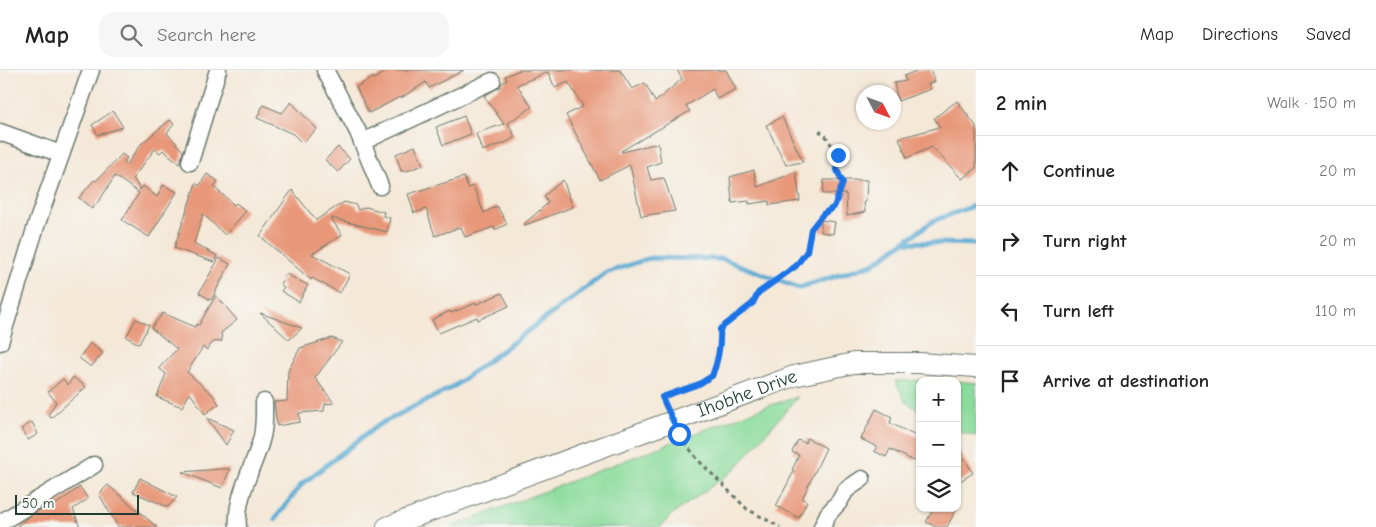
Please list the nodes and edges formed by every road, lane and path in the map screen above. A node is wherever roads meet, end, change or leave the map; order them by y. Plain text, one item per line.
1 (91, 70) edge
2 (218, 70) edge
3 (325, 70) edge
4 (492, 81) dead end
5 (819, 131) dead end
6 (0, 132) edge
7 (362, 142) junction
8 (61, 154) junction
9 (190, 162) dead end
10 (380, 186) dead end
11 (0, 342) edge
12 (976, 368) edge
13 (264, 402) dead end
14 (672, 421) junction
15 (684, 441) dead end
16 (94, 465) dead end
17 (862, 479) dead end
18 (0, 524) edge
19 (238, 527) edge
20 (387, 527) edge
21 (780, 527) edge
22 (822, 527) edge

1 - 8 street
2 - 9 street
3 - 7 street
4 - 7 street
5 - 14 path
6 - 8 street
7 - 10 street
8 - 11 street
12 - 14 street, Ihobhe Drive
13 - 19 street
14 - 20 street, Ihobhe Drive
15 - 21 path
16 - 18 street
17 - 22 street

